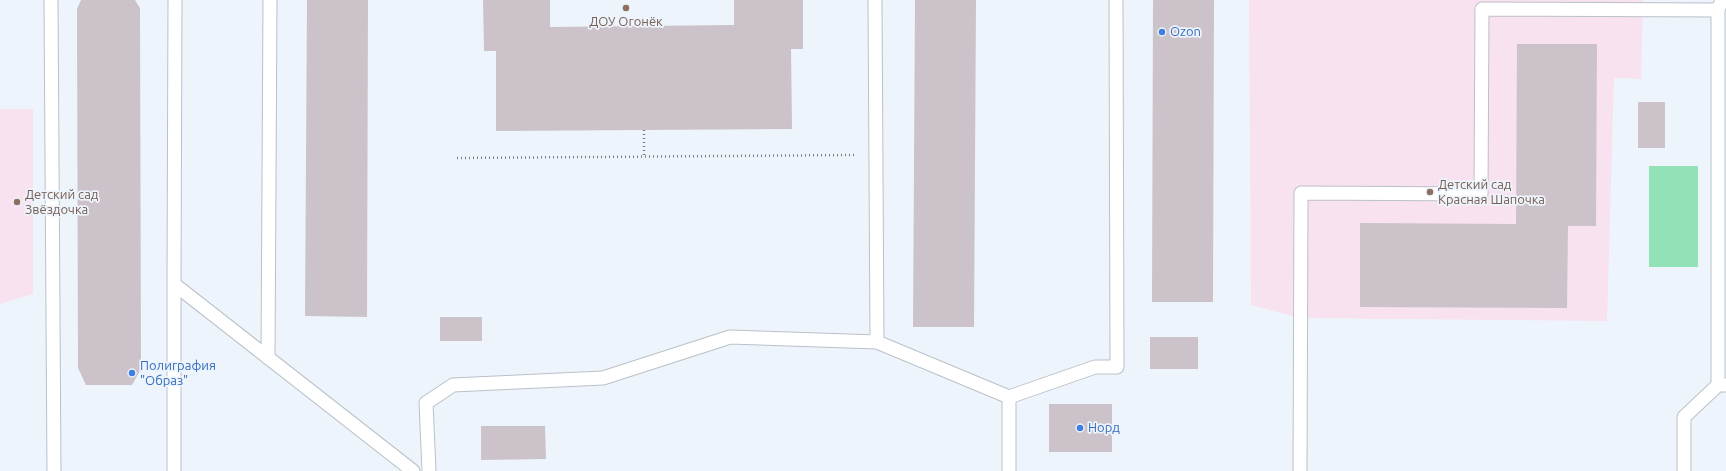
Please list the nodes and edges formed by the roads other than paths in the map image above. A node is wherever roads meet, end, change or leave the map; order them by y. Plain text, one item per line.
1 (51, 0) edge
2 (175, 0) edge
3 (270, 0) edge
4 (875, 0) edge
5 (1116, 0) edge
6 (1720, 5) edge
7 (174, 284) junction
8 (877, 342) junction
9 (268, 358) junction
10 (1722, 385) edge
11 (1009, 397) junction
12 (54, 471) edge
13 (174, 471) edge
14 (413, 471) edge
15 (429, 471) edge
16 (1010, 471) edge
17 (1300, 471) edge
18 (1684, 471) edge

1 - 12 lane
2 - 7 lane
3 - 9 lane
4 - 8 lane
5 - 11 lane
6 - 10 lane
6 - 17 lane
7 - 9 lane
7 - 13 lane
8 - 11 lane
8 - 15 lane
9 - 14 lane
10 - 18 lane
11 - 16 lane

